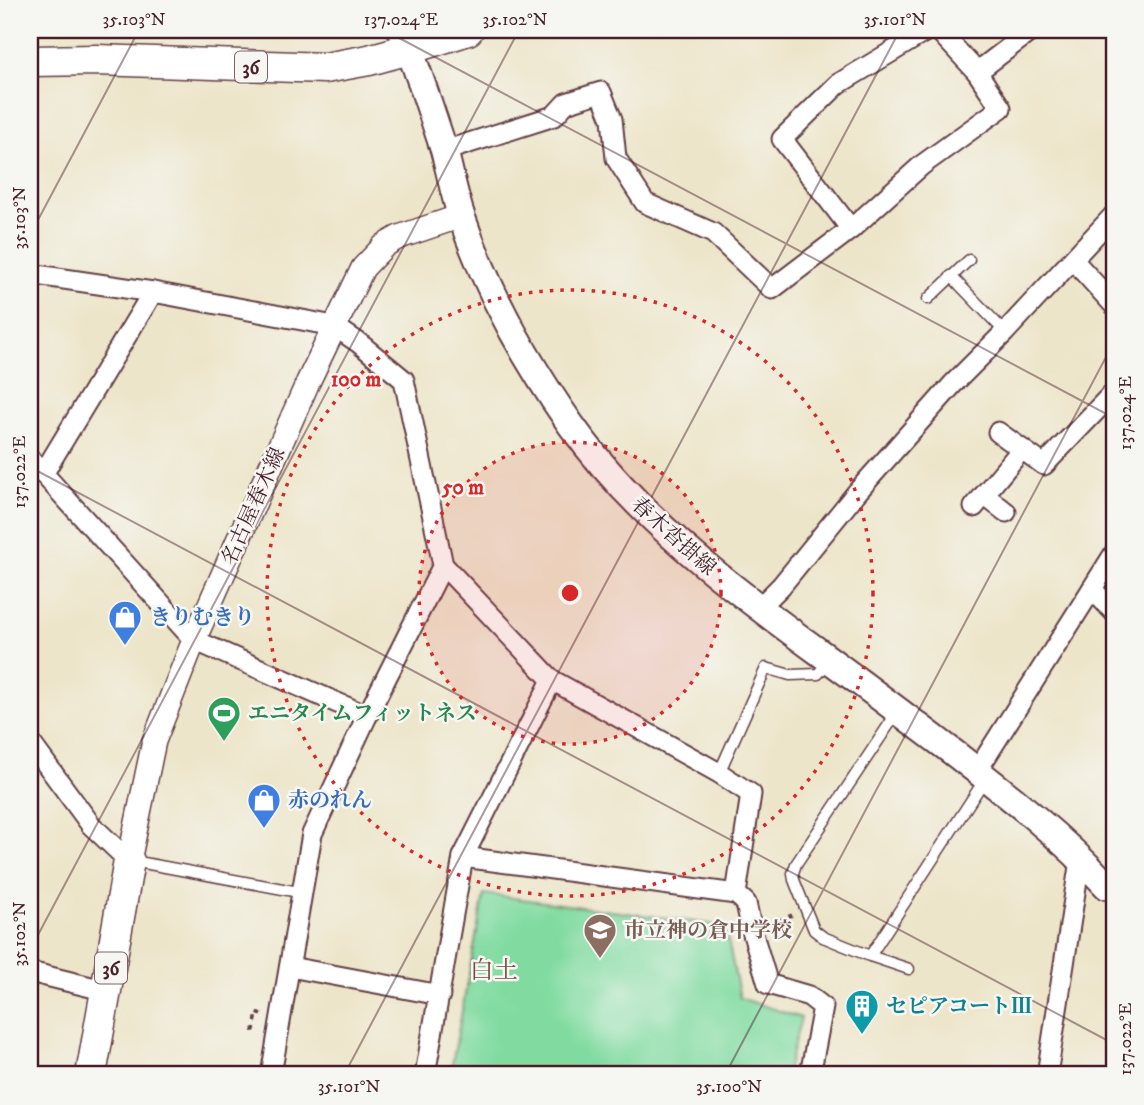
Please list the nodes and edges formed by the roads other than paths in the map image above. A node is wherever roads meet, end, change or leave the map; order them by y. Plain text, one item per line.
1 (468, 30) edge
2 (928, 30) edge
3 (939, 30) edge
4 (1032, 30) edge
5 (403, 39) edge
6 (30, 61) edge
7 (977, 72) junction
8 (444, 151) junction
9 (1114, 215) edge
10 (461, 216) junction
11 (851, 229) junction
12 (970, 260) dead end
13 (1074, 261) junction
14 (30, 274) edge
15 (951, 276) junction
16 (153, 292) junction
17 (928, 299) dead end
18 (1114, 305) edge
19 (334, 326) junction
20 (1006, 332) junction
21 (1114, 392) edge
22 (998, 432) dead end
23 (1022, 449) junction
24 (36, 466) edge
25 (1006, 512) dead end
26 (1114, 554) edge
27 (443, 565) junction
28 (1092, 589) junction
29 (759, 608) junction
30 (1114, 612) edge
31 (194, 640) junction
32 (830, 660) junction
33 (552, 680) junction
34 (898, 710) junction
35 (371, 717) junction
36 (30, 742) edge
37 (719, 773) junction
38 (982, 774) junction
39 (463, 857) junction
40 (1080, 860) junction
41 (129, 861) junction
42 (1112, 883) edge
43 (307, 893) junction
44 (736, 894) junction
45 (870, 956) junction
46 (290, 967) junction
47 (909, 969) dead end
48 (30, 972) edge
49 (107, 991) junction
50 (440, 995) junction
51 (91, 1075) edge
52 (271, 1075) edge
53 (425, 1075) edge
54 (810, 1075) edge
55 (1047, 1075) edge

1 - 5 main road, 36
2 - 11 street
3 - 7 street
4 - 7 street
5 - 6 main road, 36
5 - 8 main road, 春木沓掛線
7 - 11 street
8 - 10 main road, 春木沓掛線
8 - 11 street
9 - 13 street
10 - 19 street, 名古屋春木線
10 - 29 main road, 春木沓掛線
12 - 15 lane
13 - 18 street
13 - 20 street
14 - 16 street
15 - 17 lane
15 - 20 lane
16 - 19 street
16 - 24 street
19 - 27 street
19 - 31 street, 名古屋春木線
20 - 29 street
21 - 23 street
22 - 23 street
23 - 25 street
24 - 31 street
26 - 28 street
27 - 33 street
27 - 35 street
28 - 30 street
28 - 38 street
29 - 32 main road, 春木沓掛線
31 - 35 street
31 - 41 street, 名古屋春木線
32 - 34 main road, 春木沓掛線
32 - 37 lane
33 - 37 street
33 - 39 street
34 - 38 main road, 春木沓掛線
34 - 45 lane
35 - 43 street
36 - 41 street
37 - 44 street
38 - 40 main road, 春木沓掛線
38 - 45 lane
39 - 44 street
39 - 50 street
40 - 42 main road, 春木沓掛線
40 - 55 street
41 - 43 lane
41 - 49 main road, 36
43 - 46 street
44 - 54 street
45 - 47 lane
46 - 50 street
46 - 52 street
48 - 49 street
49 - 51 main road, 36
50 - 53 street

